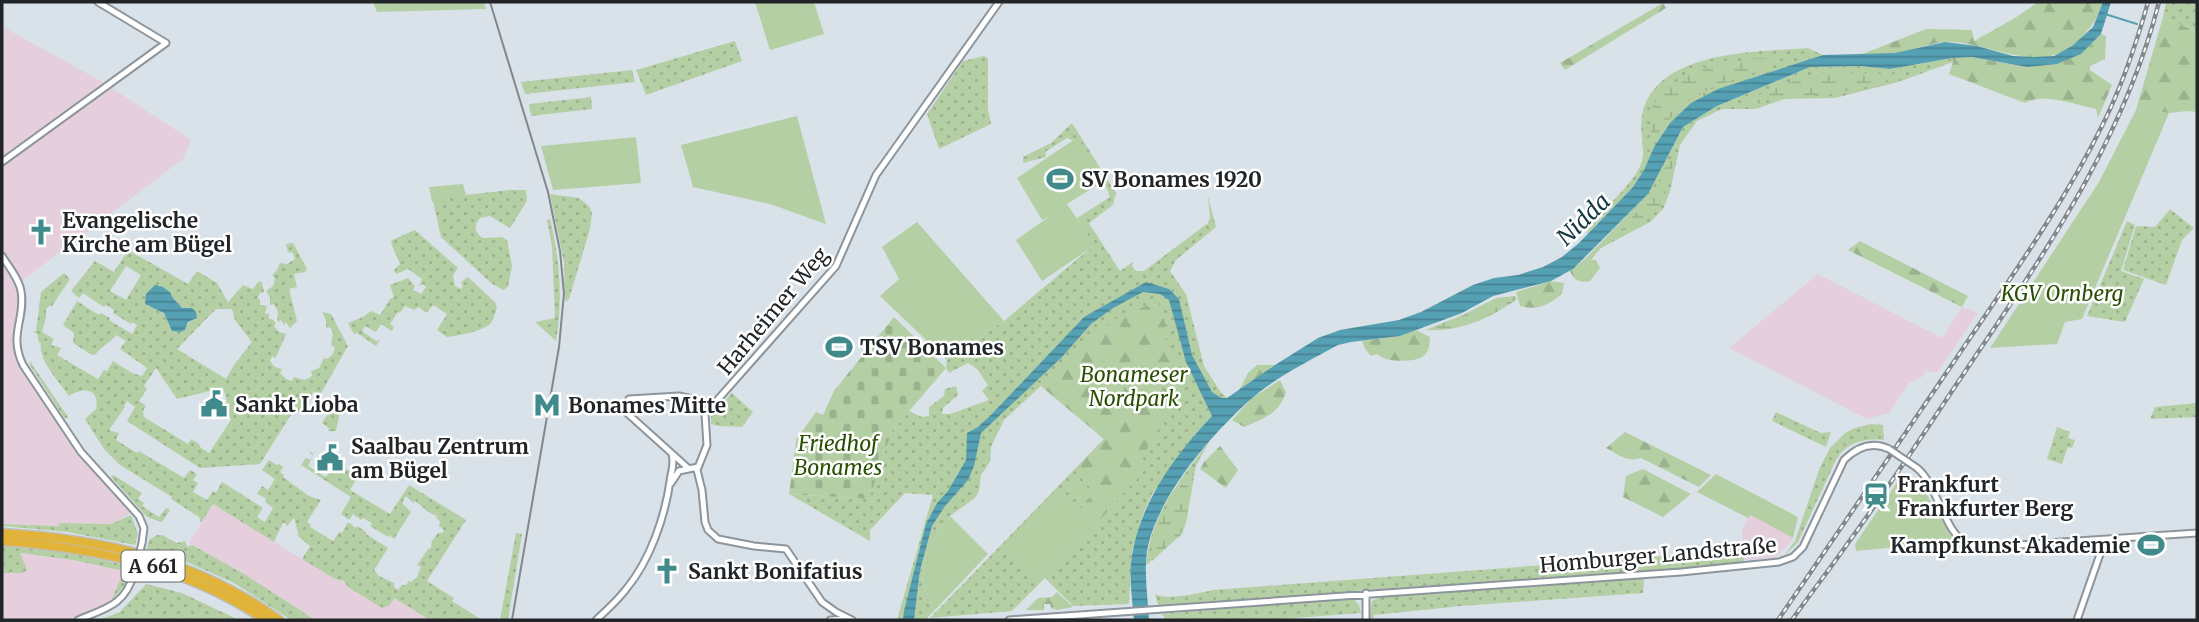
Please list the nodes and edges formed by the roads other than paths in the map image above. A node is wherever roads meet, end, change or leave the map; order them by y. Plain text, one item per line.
1 (98, 2) edge
2 (999, 2) edge
3 (2, 162) edge
4 (2, 256) edge
5 (705, 414) junction
6 (672, 454) junction
7 (698, 467) junction
8 (688, 468) junction
9 (670, 486) junction
10 (2, 533) edge
11 (2197, 533) edge
12 (2105, 540) junction
13 (2, 541) edge
14 (2086, 541) junction
15 (2100, 557) junction
16 (1366, 593) junction
17 (604, 617) edge
18 (834, 617) edge
19 (78, 620) edge
20 (265, 620) edge
21 (279, 620) edge
22 (596, 620) edge
23 (851, 620) edge
24 (1009, 620) edge
25 (1366, 620) edge
26 (2077, 620) edge

1 - 3 street
2 - 5 street, Harheimer Weg
4 - 19 street, bridge
5 - 6 street
5 - 7 street
6 - 8 street
6 - 9 street
7 - 8 street
7 - 18 street
8 - 9 street
9 - 17 street
10 - 21 highway, A 661
11 - 12 street, Homburger Landstraße
12 - 14 street, Homburger Landstraße
12 - 15 street
13 - 20 highway, A 661
14 - 15 street
14 - 16 street, Homburger Landstraße, bridge
15 - 26 street
16 - 24 street, Homburger Landstraße
16 - 25 street
17 - 22 street
18 - 23 street

